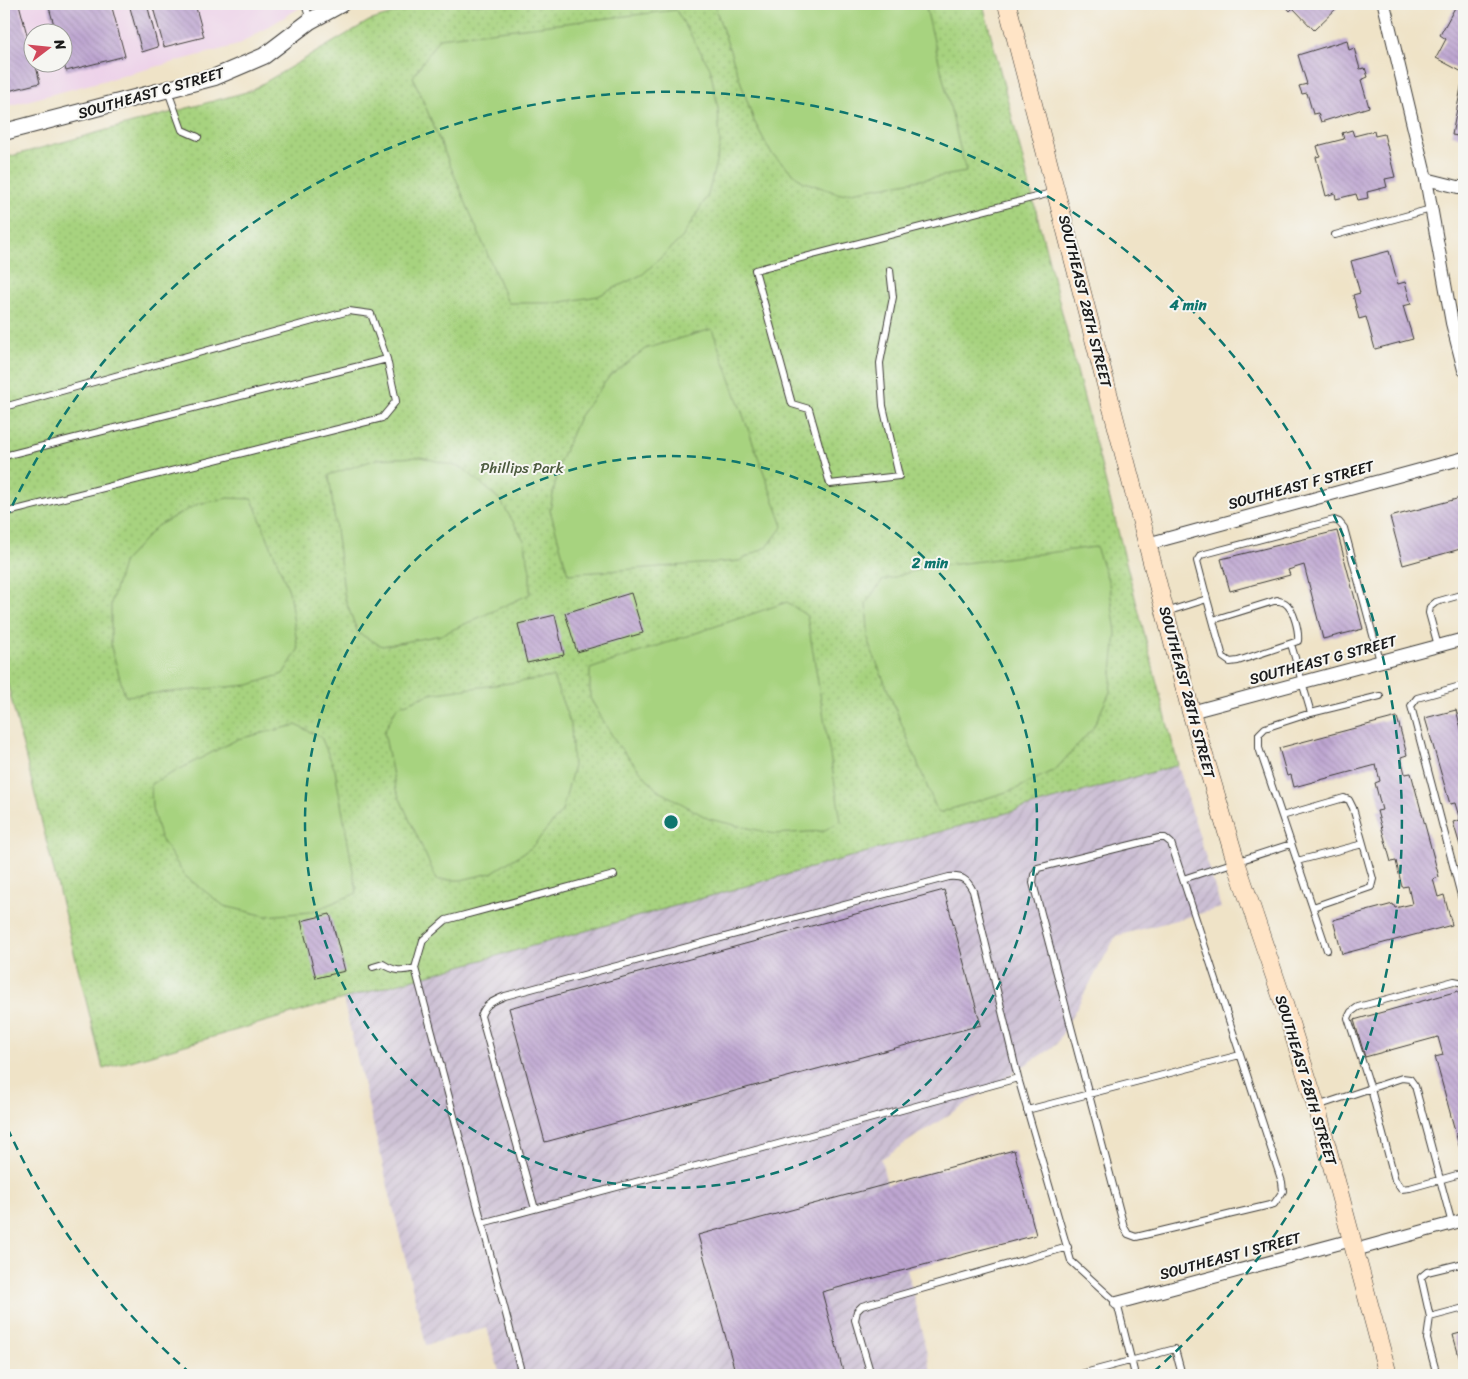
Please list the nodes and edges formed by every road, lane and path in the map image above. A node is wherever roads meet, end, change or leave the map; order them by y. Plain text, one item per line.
1 (305, 4) edge
2 (341, 4) edge
3 (1007, 4) edge
4 (1384, 4) edge
5 (310, 21) junction
6 (168, 90) junction
7 (4, 132) edge
8 (198, 137) dead end
9 (1426, 179) junction
10 (1464, 187) edge
11 (1057, 192) junction
12 (1431, 209) junction
13 (1335, 235) dead end
14 (890, 270) dead end
15 (388, 359) junction
16 (1464, 370) edge
17 (4, 407) edge
18 (4, 456) edge
19 (1464, 458) edge
20 (4, 513) edge
21 (1147, 544) junction
22 (1464, 594) edge
23 (1206, 598) junction
24 (1165, 613) junction
25 (1213, 620) junction
26 (1464, 639) edge
27 (1291, 644) junction
28 (1438, 646) junction
29 (1380, 661) junction
30 (1303, 682) junction
31 (1464, 685) edge
32 (1380, 696) dead end
33 (1191, 712) junction
34 (1311, 713) junction
35 (1282, 816) junction
36 (1291, 844) junction
37 (1363, 844) junction
38 (1298, 861) junction
39 (1236, 862) junction
40 (614, 875) dead end
41 (1183, 879) junction
42 (1313, 907) junction
43 (1464, 907) edge
44 (1327, 950) dead end
45 (373, 967) dead end
46 (415, 968) junction
47 (1464, 984) edge
48 (1240, 1054) junction
49 (1018, 1078) junction
50 (1370, 1089) junction
51 (1089, 1094) junction
52 (1316, 1106) junction
53 (1027, 1110) junction
54 (1464, 1173) edge
55 (1440, 1179) junction
56 (535, 1209) junction
57 (1461, 1221) edge
58 (482, 1223) junction
59 (1354, 1245) junction
60 (1068, 1247) junction
61 (1464, 1263) edge
62 (1117, 1303) junction
63 (1464, 1308) edge
64 (1430, 1317) junction
65 (1131, 1361) junction
66 (522, 1375) edge
67 (871, 1375) edge
68 (1077, 1375) edge
69 (1135, 1375) edge
70 (1182, 1375) edge
71 (1388, 1375) edge
72 (1437, 1375) edge

1 - 5 lane
2 - 5 street, SOUTHEAST C STREET
3 - 11 main road, SOUTHEAST 28TH STREET
4 - 9 street
5 - 6 street, SOUTHEAST C STREET
6 - 7 street, SOUTHEAST C STREET
6 - 8 lane
9 - 10 street
9 - 12 street
11 - 14 lane
11 - 21 main road, SOUTHEAST 28TH STREET
12 - 13 lane
12 - 16 street
15 - 17 lane
15 - 18 lane
15 - 20 lane
19 - 21 street, SOUTHEAST F STREET
21 - 24 main road, SOUTHEAST 28TH STREET
22 - 28 lane
23 - 24 lane
23 - 25 lane
23 - 29 lane
24 - 33 main road, SOUTHEAST 28TH STREET
25 - 27 lane
25 - 27 lane
26 - 28 street, SOUTHEAST G STREET
27 - 30 lane
28 - 29 street, SOUTHEAST G STREET
29 - 30 street, SOUTHEAST G STREET
30 - 33 street, SOUTHEAST G STREET
30 - 34 lane
31 - 43 lane
32 - 34 lane
33 - 39 main road, SOUTHEAST 28TH STREET
34 - 35 lane
35 - 36 lane
35 - 37 lane
36 - 38 lane
36 - 39 lane
37 - 38 lane
37 - 42 lane
38 - 42 lane
39 - 41 lane
39 - 52 main road, SOUTHEAST 28TH STREET
40 - 46 lane
41 - 48 lane
41 - 51 lane
42 - 44 lane
45 - 46 lane
46 - 58 lane
47 - 50 lane
48 - 51 lane
48 - 51 lane
49 - 53 lane
49 - 56 lane
49 - 56 lane
50 - 52 lane
50 - 55 lane
50 - 55 lane
51 - 53 lane
52 - 59 main road, SOUTHEAST 28TH STREET
53 - 60 lane
54 - 55 lane
55 - 57 lane
56 - 58 lane
57 - 59 street, SOUTHEAST I STREET
58 - 66 lane
59 - 62 street, SOUTHEAST I STREET
59 - 71 main road, SOUTHEAST 28TH STREET
60 - 62 lane
60 - 67 lane
61 - 64 lane
62 - 65 lane
63 - 64 lane
64 - 72 lane
65 - 68 lane
65 - 69 lane
65 - 70 lane

